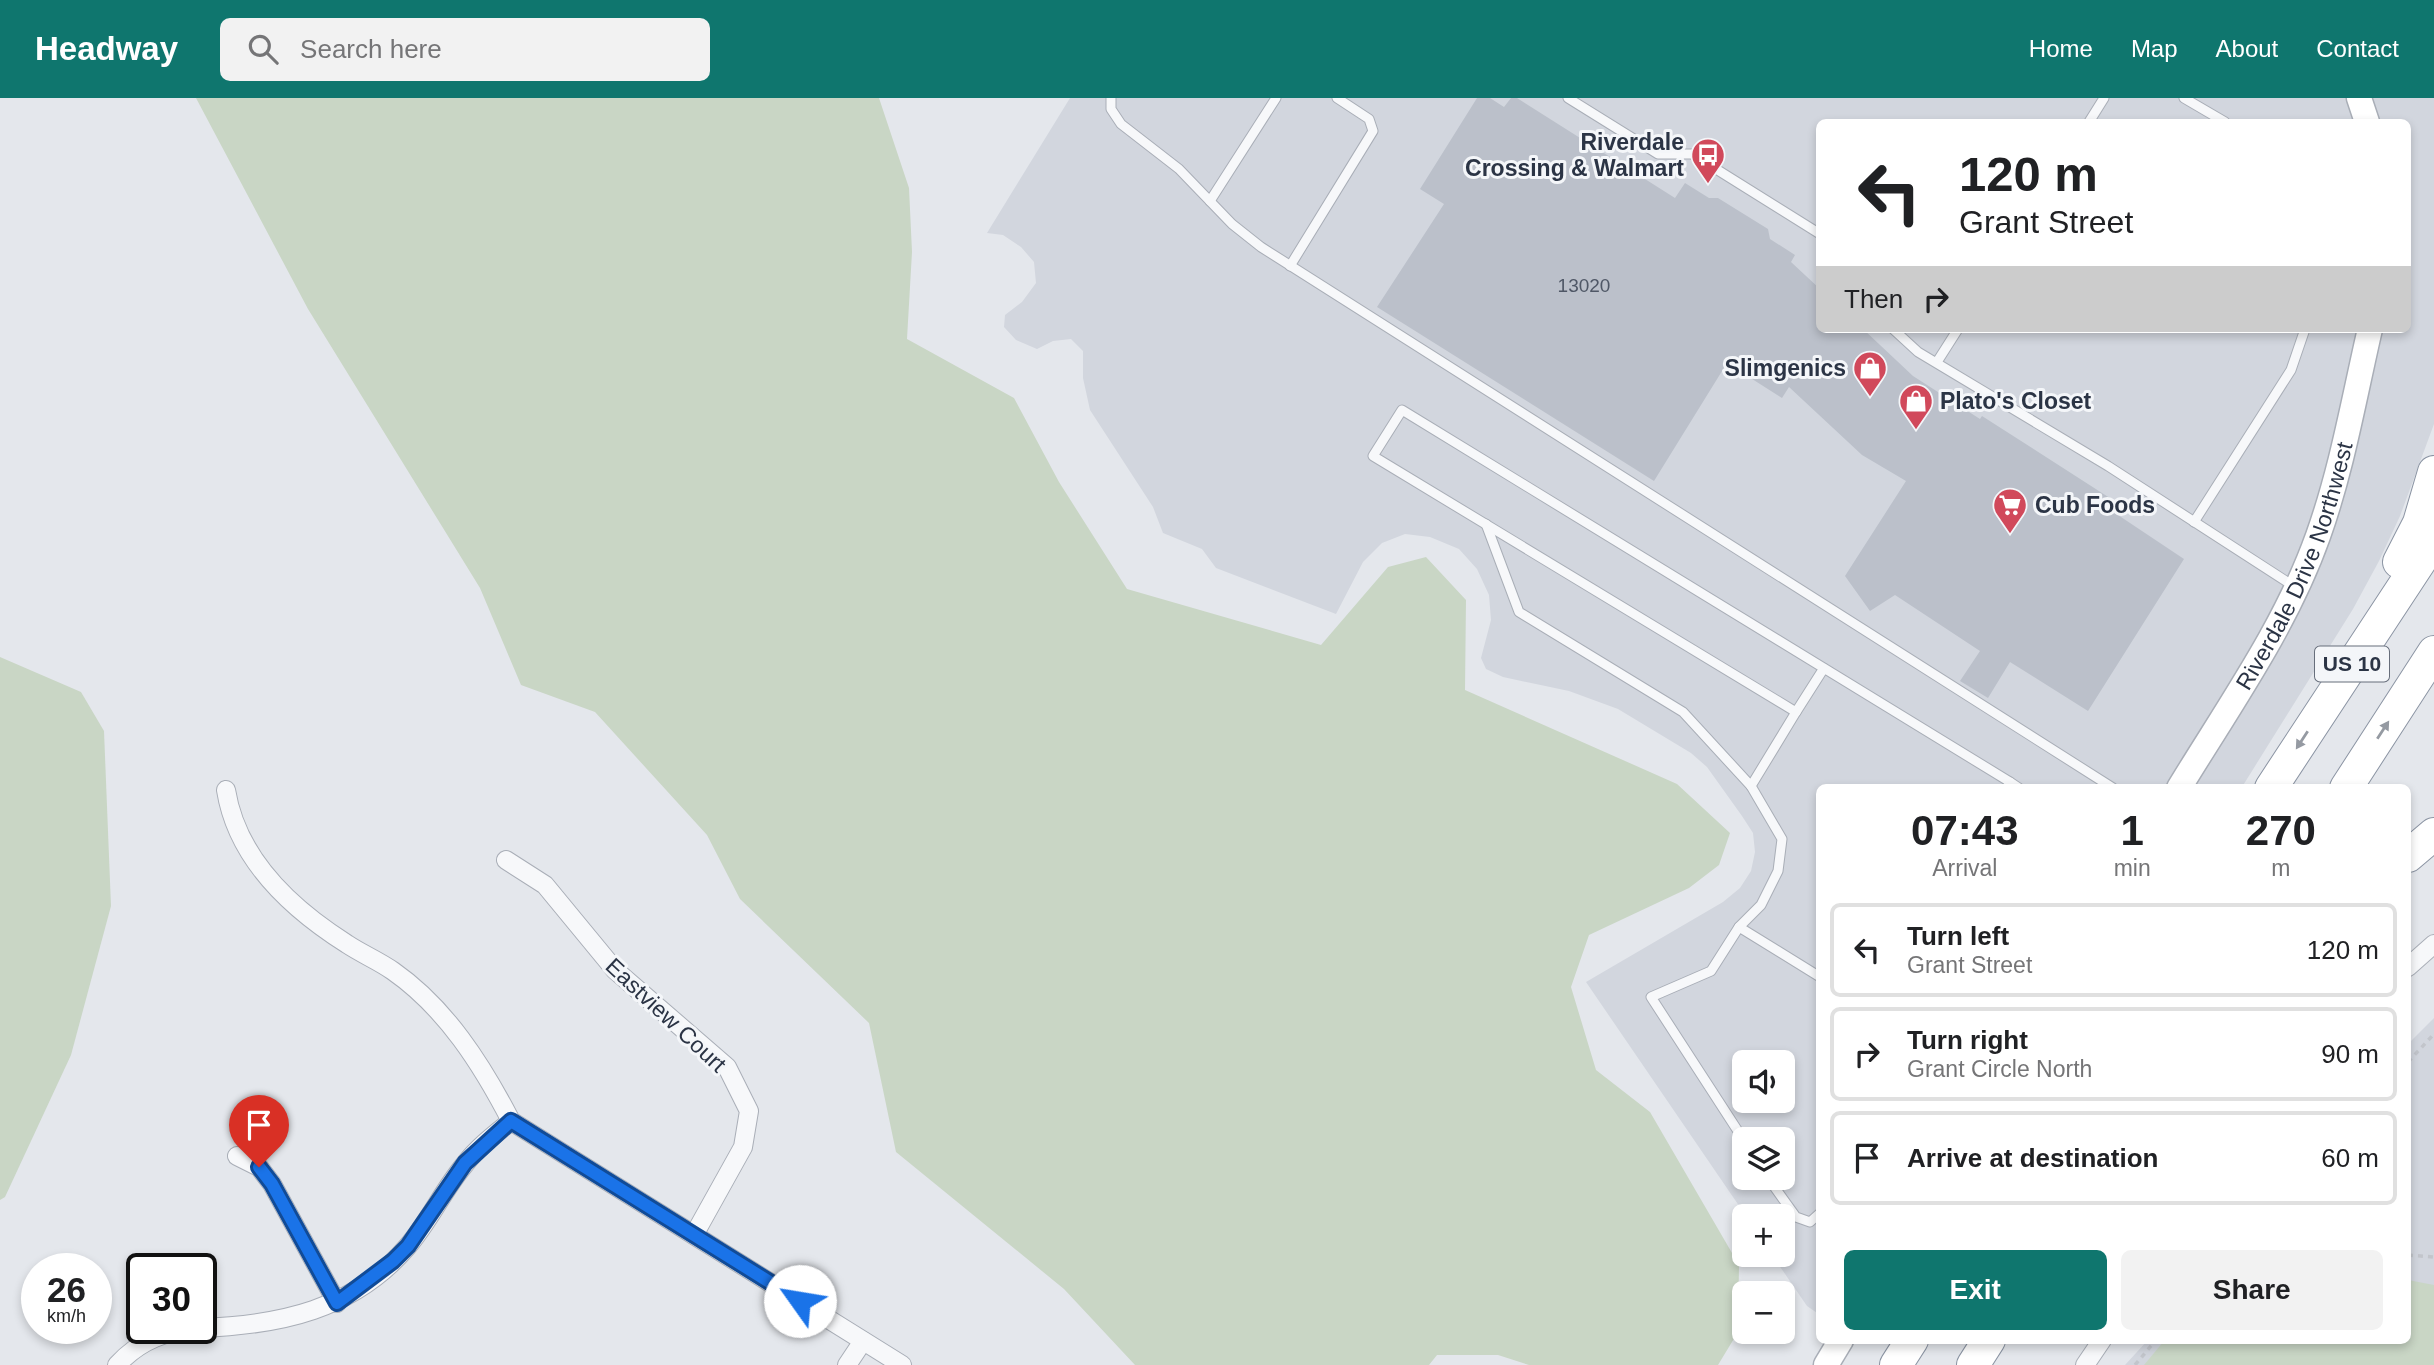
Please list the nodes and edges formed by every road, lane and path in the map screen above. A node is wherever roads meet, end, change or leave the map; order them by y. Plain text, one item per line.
1 (1111, 98) edge
2 (1276, 98) edge
3 (1337, 98) edge
4 (1568, 98) edge
5 (1590, 98) edge
6 (2104, 98) edge
7 (2184, 98) edge
8 (2359, 98) edge
9 (1584, 108) junction
10 (2091, 119) edge
11 (2220, 119) edge
12 (2366, 119) edge
13 (1210, 201) junction
14 (1816, 232) edge
15 (1290, 266) junction
16 (1898, 333) edge
17 (1955, 333) edge
18 (2304, 333) edge
19 (2369, 333) edge
20 (1937, 362) junction
21 (2434, 472) edge
22 (2194, 522) junction
23 (1486, 524) junction
24 (2434, 540) edge
25 (2297, 588) junction
26 (2434, 652) edge
27 (1824, 668) junction
28 (2325, 705) junction
29 (1796, 712) junction
30 (2006, 784) edge
31 (2107, 784) edge
32 (2181, 784) edge
33 (2274, 784) edge
34 (2349, 784) edge
35 (1751, 786) junction
36 (226, 790) dead end
37 (2434, 834) edge
38 (2411, 853) edge
39 (506, 860) dead end
40 (1738, 927) junction
41 (2434, 944) edge
42 (2411, 964) edge
43 (1816, 974) edge
44 (2434, 1034) edge
45 (2411, 1059) edge
46 (511, 1121) junction
47 (1735, 1127) edge
48 (237, 1156) dead end
49 (1777, 1190) edge
50 (1816, 1217) edge
51 (694, 1235) junction
52 (2411, 1255) edge
53 (2434, 1257) edge
54 (337, 1303) junction
55 (217, 1327) edge
56 (863, 1340) junction
57 (144, 1344) edge
58 (1839, 1344) edge
59 (1909, 1344) edge
60 (2099, 1344) edge
61 (2153, 1344) edge
62 (117, 1365) edge
63 (848, 1365) edge
64 (902, 1365) edge
65 (1826, 1365) edge
66 (1896, 1365) edge
67 (2085, 1365) edge
68 (2135, 1365) edge

1 - 13 lane
2 - 13 lane
3 - 15 lane
4 - 9 lane
5 - 9 lane
6 - 10 lane
7 - 11 lane
8 - 12 street
9 - 14 lane
13 - 15 lane
15 - 31 lane
16 - 20 lane
17 - 20 lane
18 - 22 lane
19 - 25 street, Riverdale Drive Northwest
20 - 22 lane
21 - 28 highway
22 - 25 lane
23 - 27 lane
23 - 29 lane
23 - 35 lane
24 - 28 highway, US 10
25 - 32 street, Riverdale Drive Northwest
34 -> 26 highway, US 10
27 - 29 lane
27 - 30 lane
28 -> 33 highway, US 10
29 - 35 lane
35 - 40 lane
36 - 46 street
37 - 38 highway
39 - 51 street, Eastview Court
40 - 43 lane
40 - 47 lane
41 - 42 street
44 - 45 path
46 - 51 street
46 - 54 street
48 - 54 street
49 - 50 lane
51 - 56 street
52 - 53 path
54 - 55 street
56 - 63 street
56 - 64 street
57 - 62 street
58 - 65 street
59 - 66 highway
60 - 67 street
61 - 68 path

